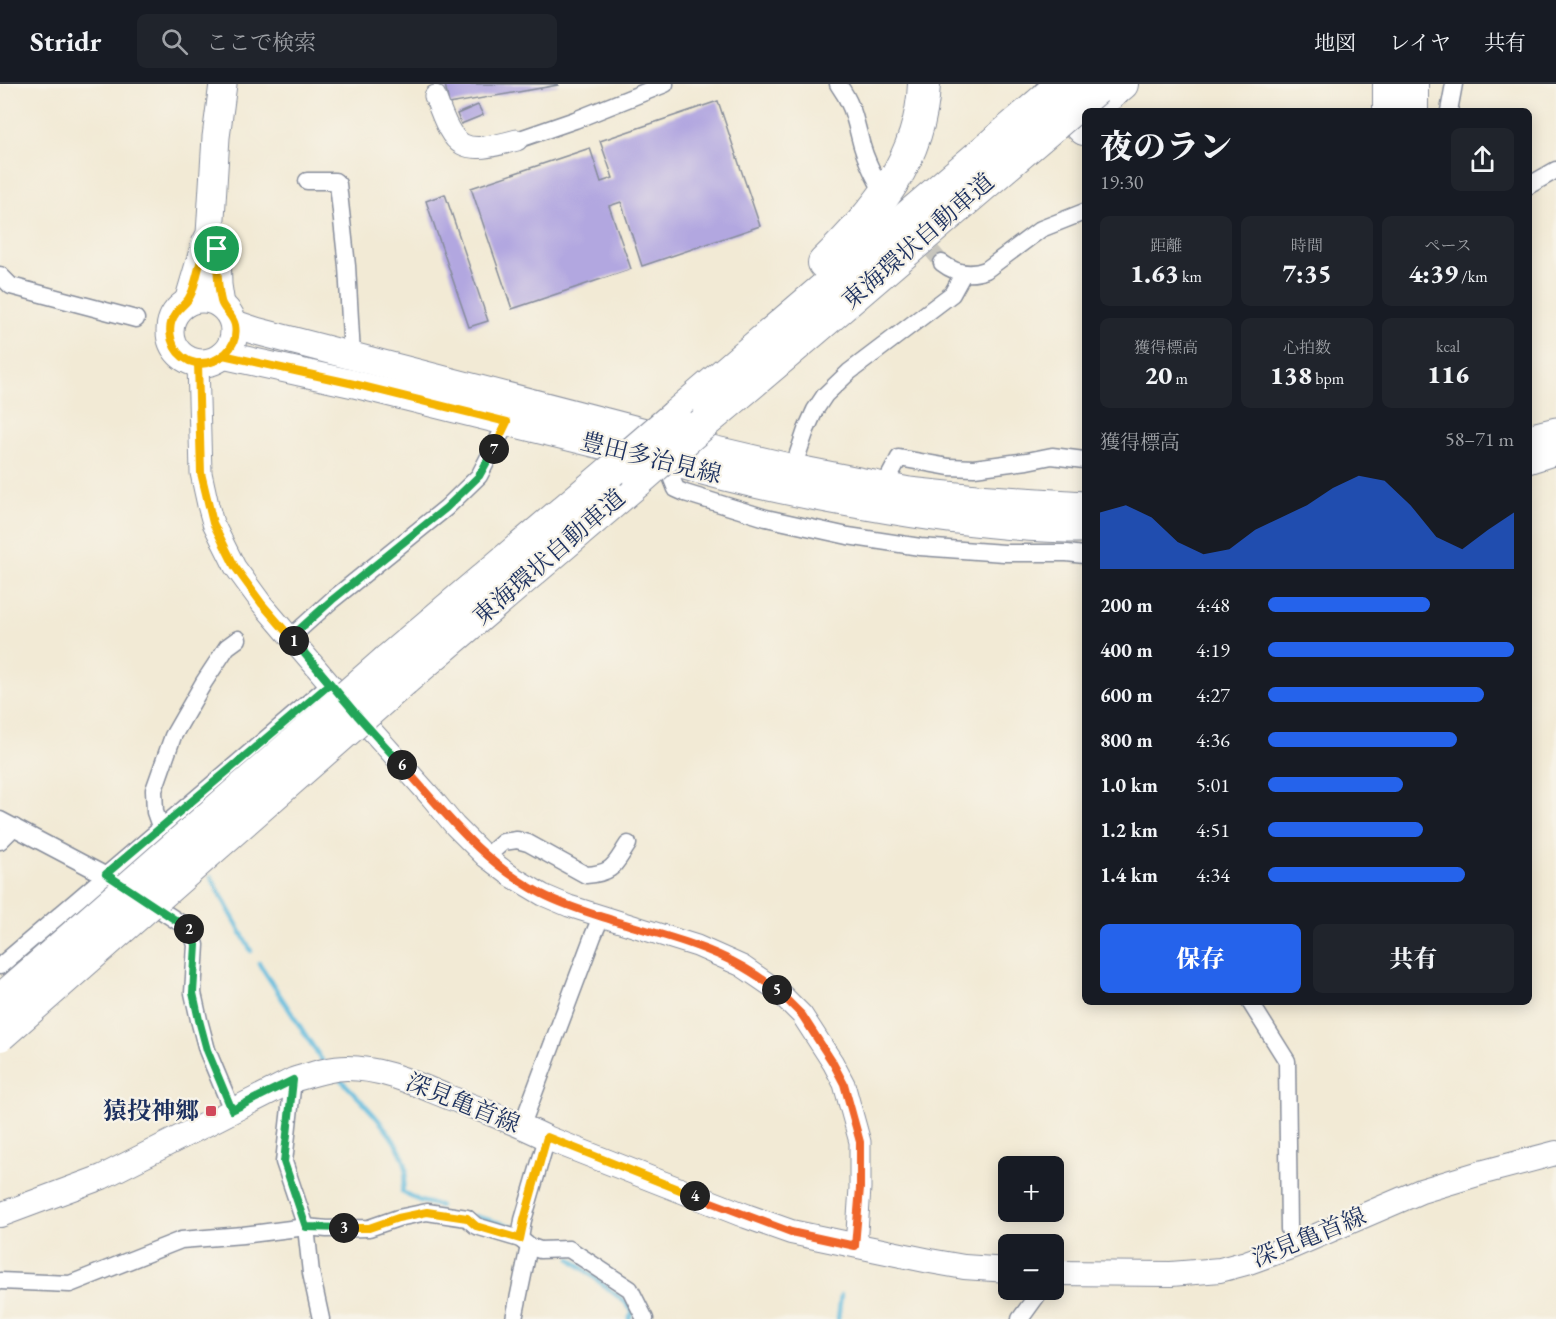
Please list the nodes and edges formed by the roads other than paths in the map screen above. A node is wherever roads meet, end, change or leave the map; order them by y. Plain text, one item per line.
1 (224, 84) edge
2 (665, 84) edge
3 (838, 84) edge
4 (924, 84) edge
5 (1064, 84) edge
6 (1389, 84) edge
7 (1412, 84) edge
8 (1454, 84) edge
9 (433, 90) edge
10 (1081, 106) edge
11 (1389, 108) edge
12 (1412, 108) edge
13 (1450, 108) edge
14 (517, 140) joint
15 (1556, 170) edge
16 (307, 181) dead end
17 (1532, 184) edge
18 (879, 185) dead end
19 (1082, 213) edge
20 (210, 234) junction
21 (942, 263) tunnel mouth
22 (963, 274) junction
23 (0, 275) edge
24 (188, 302) junction
25 (228, 314) junction
26 (136, 319) dead end
27 (223, 355) junction
28 (352, 355) junction
29 (198, 363) junction
30 (682, 417) junction
31 (507, 422) junction
32 (1556, 431) edge
33 (1532, 437) edge
34 (1556, 451) edge
35 (1082, 459) edge
36 (1532, 459) edge
37 (678, 464) junction
38 (793, 468) junction
39 (612, 477) junction
40 (884, 486) junction
41 (1082, 505) edge
42 (1082, 529) edge
43 (1082, 555) edge
44 (291, 637) junction
45 (238, 639) dead end
46 (396, 670) junction
47 (330, 684) junction
48 (7, 823) edge
49 (161, 829) junction
50 (0, 841) edge
51 (628, 844) dead end
52 (486, 857) junction
53 (106, 874) junction
54 (602, 916) junction
55 (0, 966) edge
56 (0, 1001) edge
57 (1252, 1005) edge
58 (0, 1035) edge
59 (293, 1080) junction
60 (232, 1110) junction
61 (522, 1125) junction
62 (547, 1137) junction
63 (1556, 1153) edge
64 (0, 1215) edge
65 (306, 1227) junction
66 (527, 1238) junction
67 (855, 1246) junction
68 (1293, 1246) junction
69 (998, 1269) edge
70 (1064, 1273) edge
71 (0, 1281) edge
72 (1034, 1300) edge
73 (321, 1319) edge
74 (514, 1319) edge
75 (645, 1319) edge
76 (1020, 1319) edge

1 - 20 main road
2 - 14 street
3 - 18 street
4 - 30 highway
5 - 10 highway, 東海環状自動車道, bridge
5 - 10 highway
6 - 11 highway
7 - 12 highway
8 - 13 street
9 - 14 street
10 - 30 highway, 東海環状自動車道
10 - 30 highway, 東海環状自動車道
15 - 17 street
16 - 28 street
19 - 22 street
20 - 24 main road
20 - 25 main road
21 - 22 street
22 - 38 street
23 - 26 street
24 - 25 main road, 豊田多治見線
24 - 29 main road
25 - 27 main road
25 - 28 main road, 豊田多治見線
27 - 29 main road
27 - 31 main road, 豊田多治見線
28 - 38 main road, 豊田多治見線
29 - 44 street
30 - 39 highway, 東海環状自動車道, bridge
31 - 37 main road, 豊田多治見線
31 - 44 street
32 - 33 main road
34 - 36 main road
35 - 40 street
37 - 42 main road, 豊田多治見線
37 - 43 street
38 - 40 main road, 豊田多治見線
39 - 46 highway, 東海環状自動車道
39 - 46 highway, 東海環状自動車道
40 - 41 main road, 豊田多治見線
44 - 47 street
45 - 49 street
46 - 56 highway, 東海環状自動車道, bridge
46 - 58 highway, 東海環状自動車道, bridge
47 - 49 street
47 - 52 street
48 - 50 street
48 - 53 street
49 - 53 street
51 - 52 street
52 - 54 street
53 - 55 street
53 - 60 street
54 - 61 street
54 - 67 street
57 - 68 street
59 - 60 main road, 深見亀首線
59 - 61 main road, 深見亀首線
59 - 65 street
60 - 64 main road, 深見亀首線
61 - 62 main road, 深見亀首線
62 - 66 street
62 - 67 main road, 深見亀首線
63 - 68 main road, 深見亀首線
65 - 66 street
65 - 71 street
65 - 73 street
66 - 74 street
66 - 75 street
67 - 69 main road, 深見亀首線
68 - 70 main road, 深見亀首線
72 - 76 street

